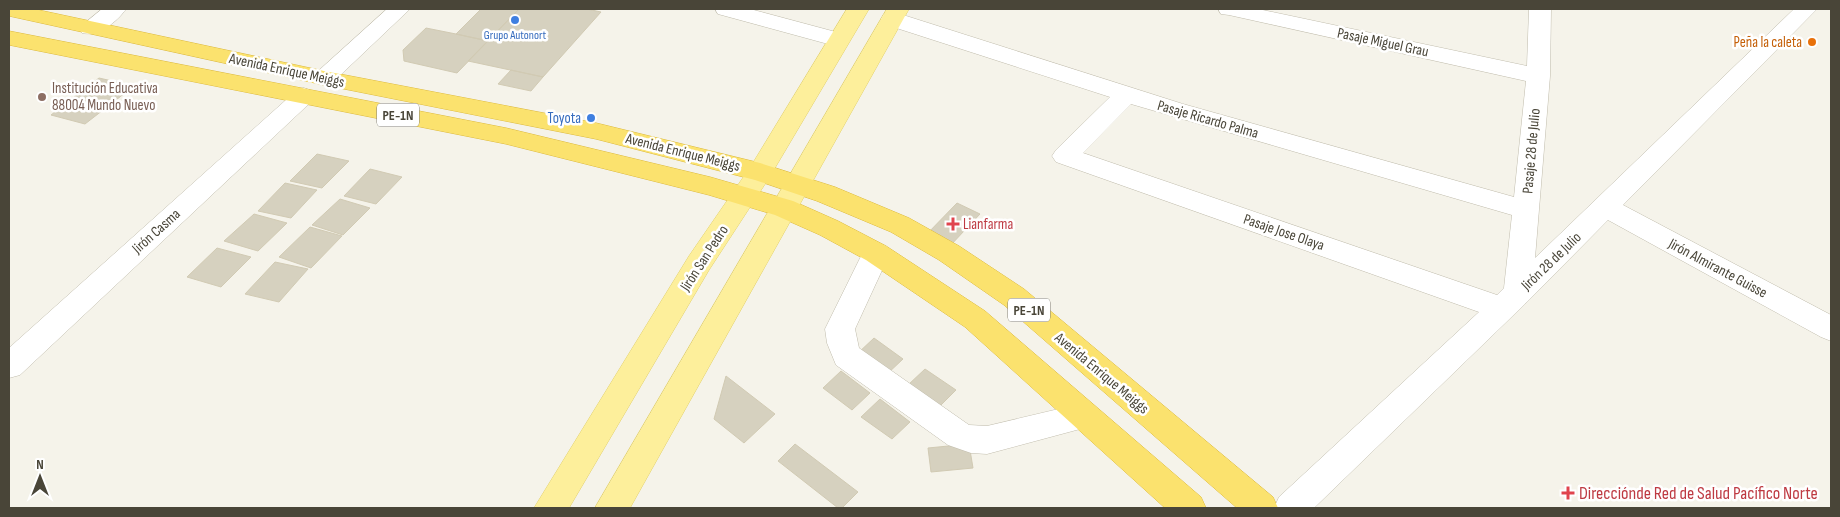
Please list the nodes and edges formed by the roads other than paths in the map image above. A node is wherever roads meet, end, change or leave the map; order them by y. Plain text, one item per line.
1 (116, 9) edge
2 (399, 9) edge
3 (726, 9) edge
4 (858, 9) edge
5 (1229, 9) edge
6 (1540, 9) edge
7 (1806, 9) edge
8 (9, 10) edge
9 (895, 14) edge
10 (90, 28) junction
11 (9, 38) edge
12 (839, 40) junction
13 (1538, 76) junction
14 (324, 78) junction
15 (1126, 95) junction
16 (304, 96) junction
17 (798, 183) junction
18 (752, 184) junction
19 (1605, 207) junction
20 (784, 208) junction
21 (1526, 210) junction
22 (876, 253) junction
23 (1510, 300) junction
24 (1831, 329) edge
25 (9, 366) edge
26 (1084, 416) junction
27 (552, 508) edge
28 (612, 508) edge
29 (1189, 508) edge
30 (1261, 508) edge
31 (1291, 508) edge

1 - 10 street
2 - 14 street
3 - 12 street
4 - 12 main road, Jirón San Pedro
5 - 13 street, Pasaje Miguel Grau
6 - 13 street, Pasaje 28 de Julio
7 - 19 street, Jirón 28 de Julio
8 - 10 highway, Avenida Enrique Meiggs / PE-1N
9 - 15 street, Pasaje Ricardo Palma
9 - 17 main road
10 - 14 highway, Avenida Enrique Meiggs / PE-1N
11 - 16 highway, Avenida Enrique Meiggs / PE-1N
12 - 18 main road, Jirón San Pedro
13 - 21 street, Pasaje 28 de Julio
14 - 18 highway, Avenida Enrique Meiggs / PE-1N
15 - 21 street, Pasaje Ricardo Palma
15 - 23 street, Pasaje Jose Olaya
16 - 18 highway, Avenida Enrique Meiggs / PE-1N
16 - 25 street, Jirón Casma
17 - 18 highway, Avenida Enrique Meiggs / PE-1N
17 - 20 main road
17 - 30 highway, Avenida Enrique Meiggs / PE-1N
18 - 20 highway, Avenida Enrique Meiggs / PE-1N
18 - 27 main road, Jirón San Pedro
19 - 23 street, Jirón 28 de Julio
19 - 24 street, Jirón Almirante Guisse
20 - 22 highway, Avenida Enrique Meiggs / PE-1N
20 - 28 main road
21 - 23 street, Pasaje 28 de Julio
22 - 26 highway, Avenida Enrique Meiggs / PE-1N
22 - 26 street
23 - 31 street, Jirón 28 de Julio
26 - 29 highway, Avenida Enrique Meiggs / PE-1N

